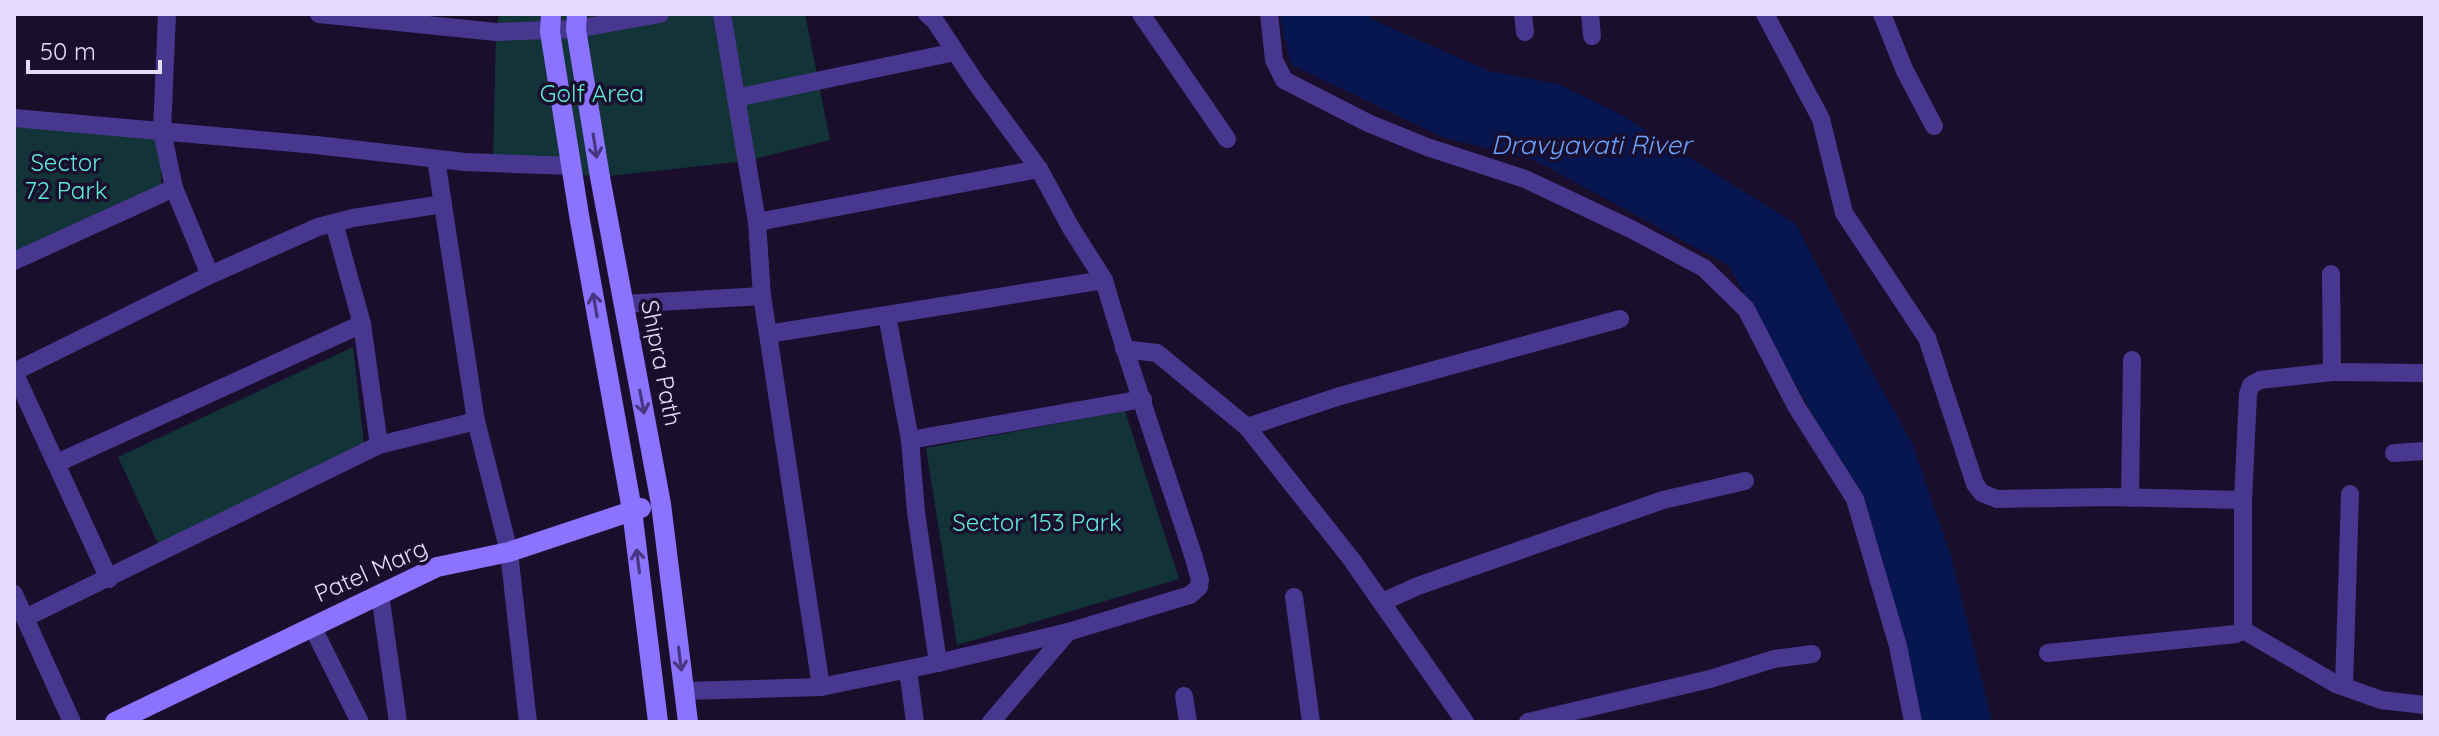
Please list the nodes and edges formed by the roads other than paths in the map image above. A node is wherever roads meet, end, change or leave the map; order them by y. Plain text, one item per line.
1 (167, 14) edge
2 (319, 14) edge
3 (660, 14) edge
4 (722, 14) edge
5 (927, 14) edge
6 (1141, 14) edge
7 (1269, 14) edge
8 (1590, 14) edge
9 (1765, 14) edge
10 (1882, 14) edge
11 (576, 22) edge
12 (551, 23) edge
13 (1592, 36) dead end
14 (955, 52) junction
15 (736, 98) junction
16 (14, 118) edge
17 (1934, 126) dead end
18 (162, 131) junction
19 (1227, 139) dead end
20 (436, 159) junction
21 (571, 166) junction
22 (1039, 169) junction
23 (174, 188) junction
24 (443, 204) junction
25 (757, 222) junction
26 (334, 223) junction
27 (14, 261) edge
28 (2331, 274) dead end
29 (210, 275) junction
30 (1104, 280) junction
31 (762, 296) junction
32 (623, 304) junction
33 (887, 315) junction
34 (1620, 319) dead end
35 (362, 324) junction
36 (768, 334) junction
37 (1124, 349) junction
38 (2132, 360) dead end
39 (14, 372) edge
40 (2332, 372) junction
41 (2425, 373) edge
42 (1143, 399) junction
43 (476, 421) junction
44 (1247, 427) junction
45 (910, 440) junction
46 (379, 445) junction
47 (2425, 451) edge
48 (2394, 453) dead end
49 (57, 463) junction
50 (1745, 481) dead end
51 (2350, 494) dead end
52 (2130, 498) junction
53 (2243, 500) junction
54 (661, 504) junction
55 (632, 510) junction
56 (509, 552) junction
57 (109, 579) junction
58 (14, 594) edge
59 (380, 594) junction
60 (1294, 597) dead end
61 (1382, 602) junction
62 (25, 618) junction
63 (312, 626) junction
64 (2243, 630) junction
65 (1068, 632) junction
66 (2048, 653) dead end
67 (1812, 654) dead end
68 (938, 663) junction
69 (908, 670) junction
70 (821, 687) junction
71 (2344, 687) junction
72 (684, 691) junction
73 (1184, 696) dead end
74 (2425, 705) edge
75 (118, 721) edge
76 (72, 722) edge
77 (360, 722) edge
78 (398, 722) edge
79 (528, 722) edge
80 (658, 722) edge
81 (688, 722) edge
82 (915, 722) edge
83 (991, 722) edge
84 (1188, 722) edge
85 (1311, 722) edge
86 (1465, 722) edge
87 (1528, 722) edge
88 (1913, 722) edge

1 - 18 street
2 - 12 street
3 - 11 street
4 - 15 street
5 - 14 street
6 - 19 street
7 - 88 street
8 - 13 street
9 - 52 street
10 - 17 street
11 - 12 street
11 -> 32 street, Shipra Path
12 - 21 street
14 - 15 street
14 - 22 street
15 - 25 street
16 - 18 street
18 - 20 street
18 - 23 street
20 - 21 street
20 - 24 street
55 -> 21 street
22 - 25 street
22 - 30 street
23 - 27 street
23 - 29 street
24 - 26 street
24 - 43 street
25 - 31 street
26 - 29 street
26 - 35 street
28 - 40 street
29 - 39 street
30 - 33 street
30 - 37 street
31 - 32 street
31 - 36 street
32 -> 54 street, Shipra Path
33 - 36 street
33 - 45 street
34 - 44 street
35 - 46 street
35 - 49 street
36 - 70 street
37 - 42 street
37 - 44 street
38 - 52 street
39 - 49 street
40 - 41 street
40 - 53 street
42 - 45 street
42 - 65 street
43 - 46 street
43 - 56 street
44 - 61 street
45 - 68 street
46 - 57 street
47 - 48 street
49 - 57 street
50 - 61 street
51 - 71 street
52 - 53 street
53 - 64 street
54 - 55 street, Patel Marg
54 -> 72 street, Shipra Path
55 - 56 street, Patel Marg
80 -> 55 street
56 - 59 street, Patel Marg
56 - 79 street
57 - 62 street
58 - 62 street
59 - 63 street, Patel Marg
59 - 78 street
60 - 85 street
61 - 86 street
62 - 76 street
63 - 75 street, Patel Marg
63 - 77 street
64 - 66 street
64 - 71 street
65 - 68 street
65 - 83 street
67 - 87 street
68 - 69 street
69 - 70 street
69 - 82 street
70 - 72 street
71 - 74 street
72 - 81 street, Shipra Path
73 - 84 street

